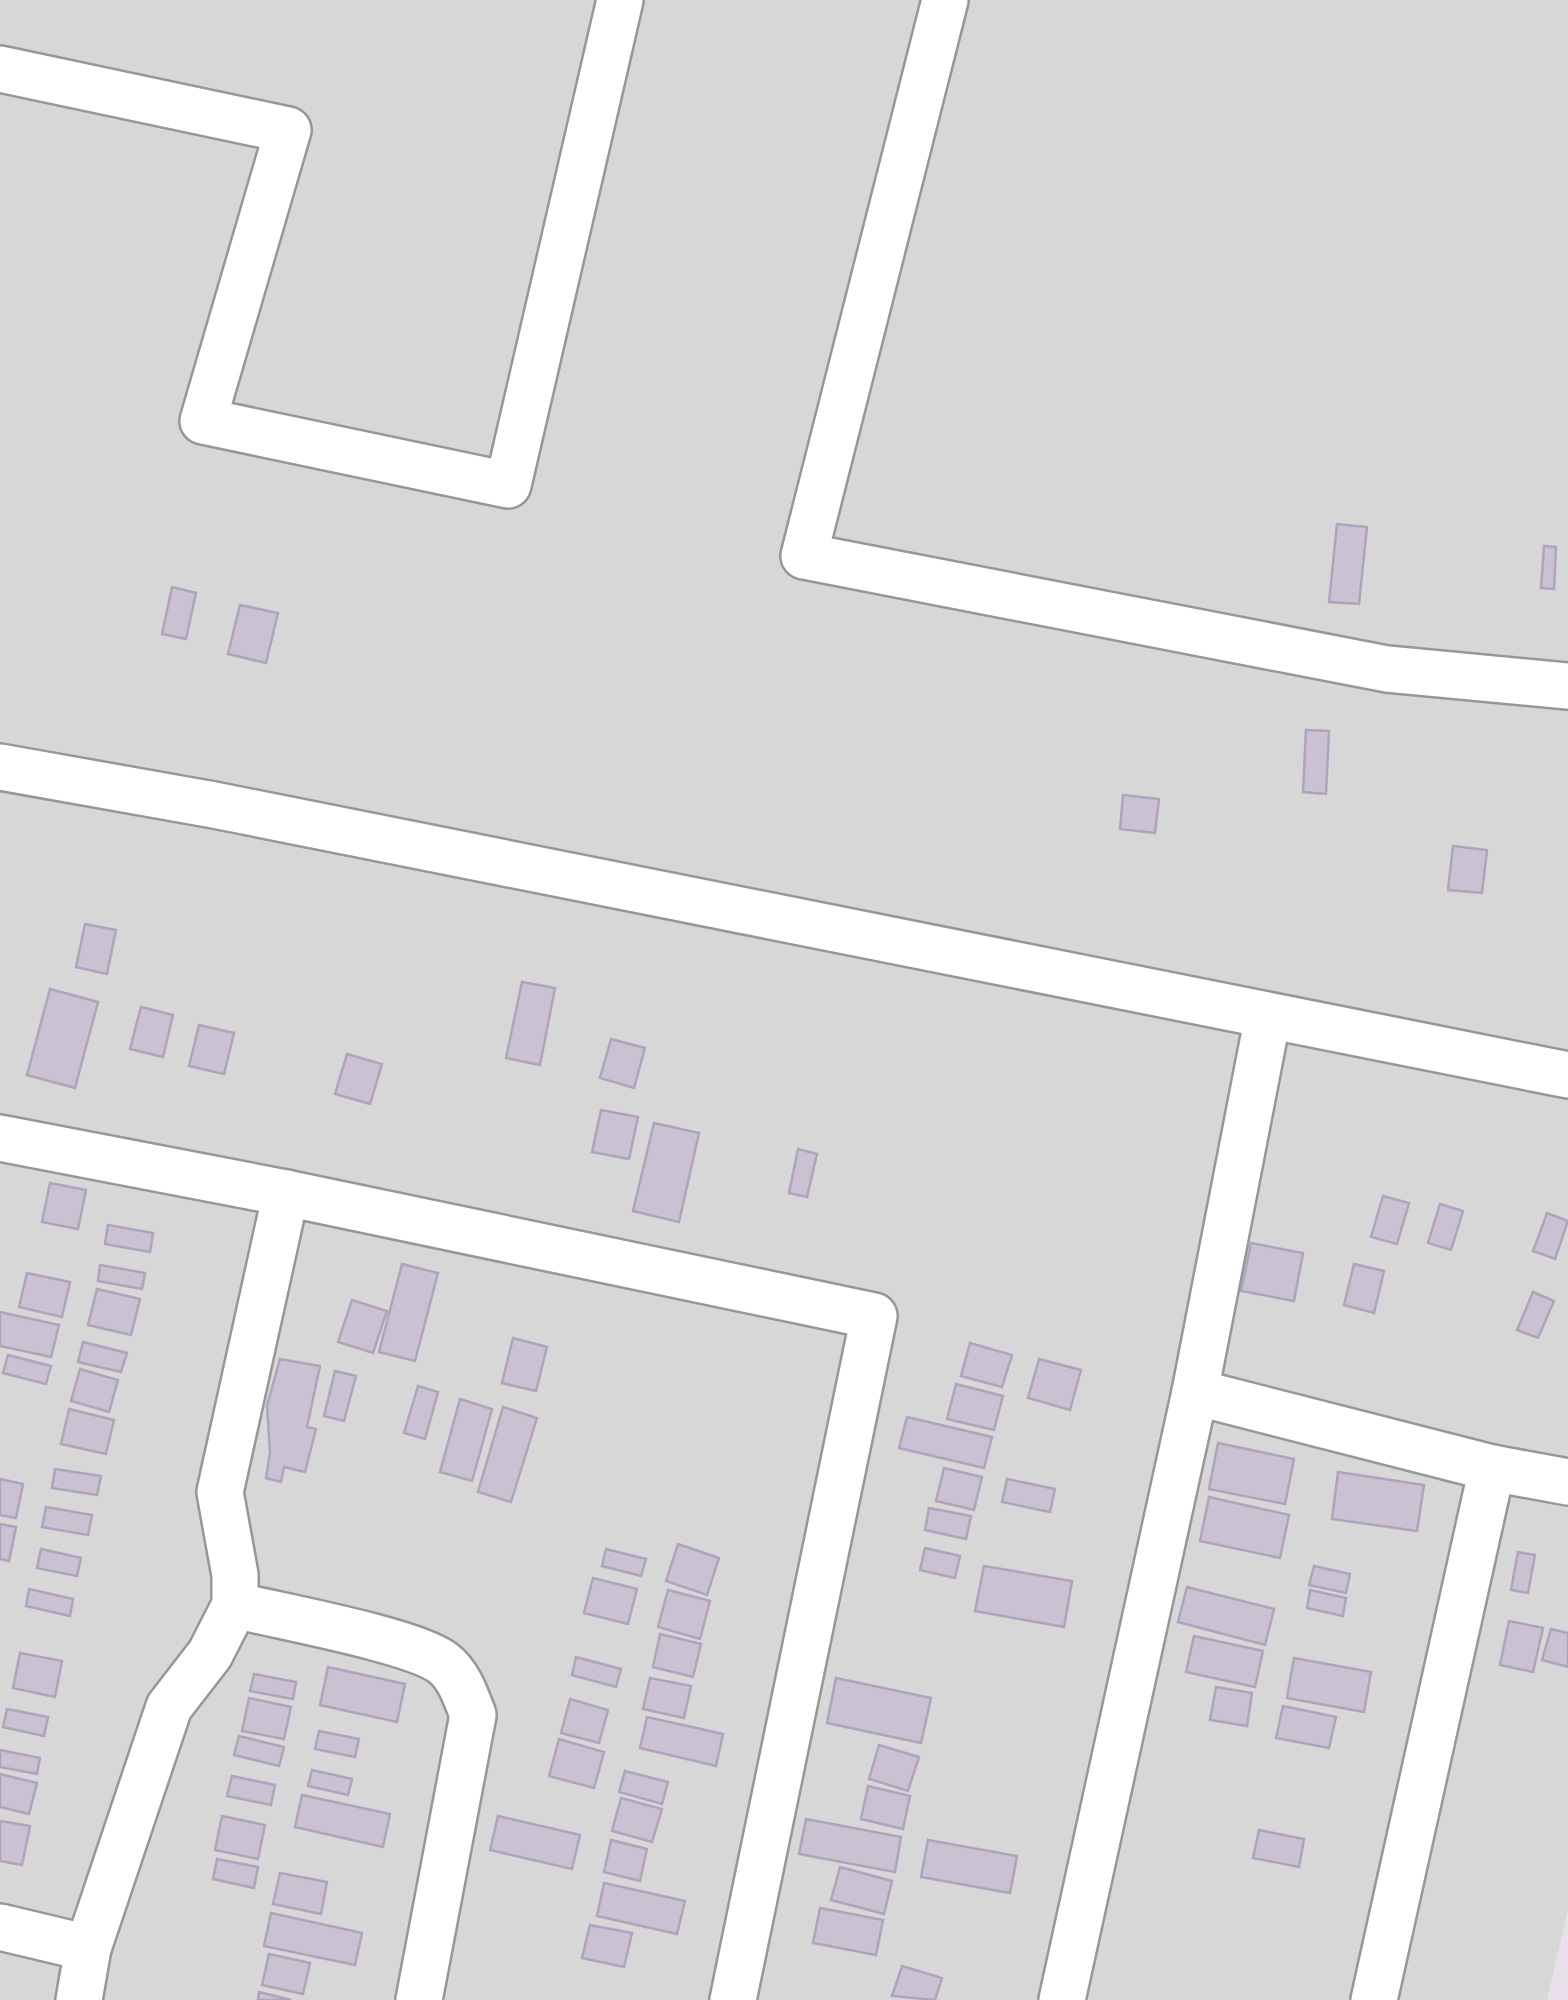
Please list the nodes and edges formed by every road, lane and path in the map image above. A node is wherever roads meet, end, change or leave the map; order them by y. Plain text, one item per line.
1 (620, 0) edge
2 (946, 0) edge
3 (0, 69) edge
4 (1568, 686) edge
5 (0, 768) edge
6 (1268, 1016) junction
7 (1568, 1075) edge
8 (0, 1138) edge
9 (286, 1193) junction
10 (1196, 1392) junction
11 (1492, 1468) junction
12 (1568, 1482) edge
13 (234, 1605) junction
14 (0, 1927) edge
15 (88, 1948) junction
16 (79, 2000) edge
17 (419, 2000) edge
18 (733, 2000) edge
19 (1062, 2000) edge
20 (1374, 2000) edge

1 - 3 street
2 - 4 street
5 - 6 street
6 - 7 street
6 - 10 street
8 - 9 street
9 - 13 street
9 - 18 street
10 - 11 street
10 - 19 street
11 - 12 street
11 - 20 street
13 - 15 street
13 - 17 street
14 - 15 street
15 - 16 street

